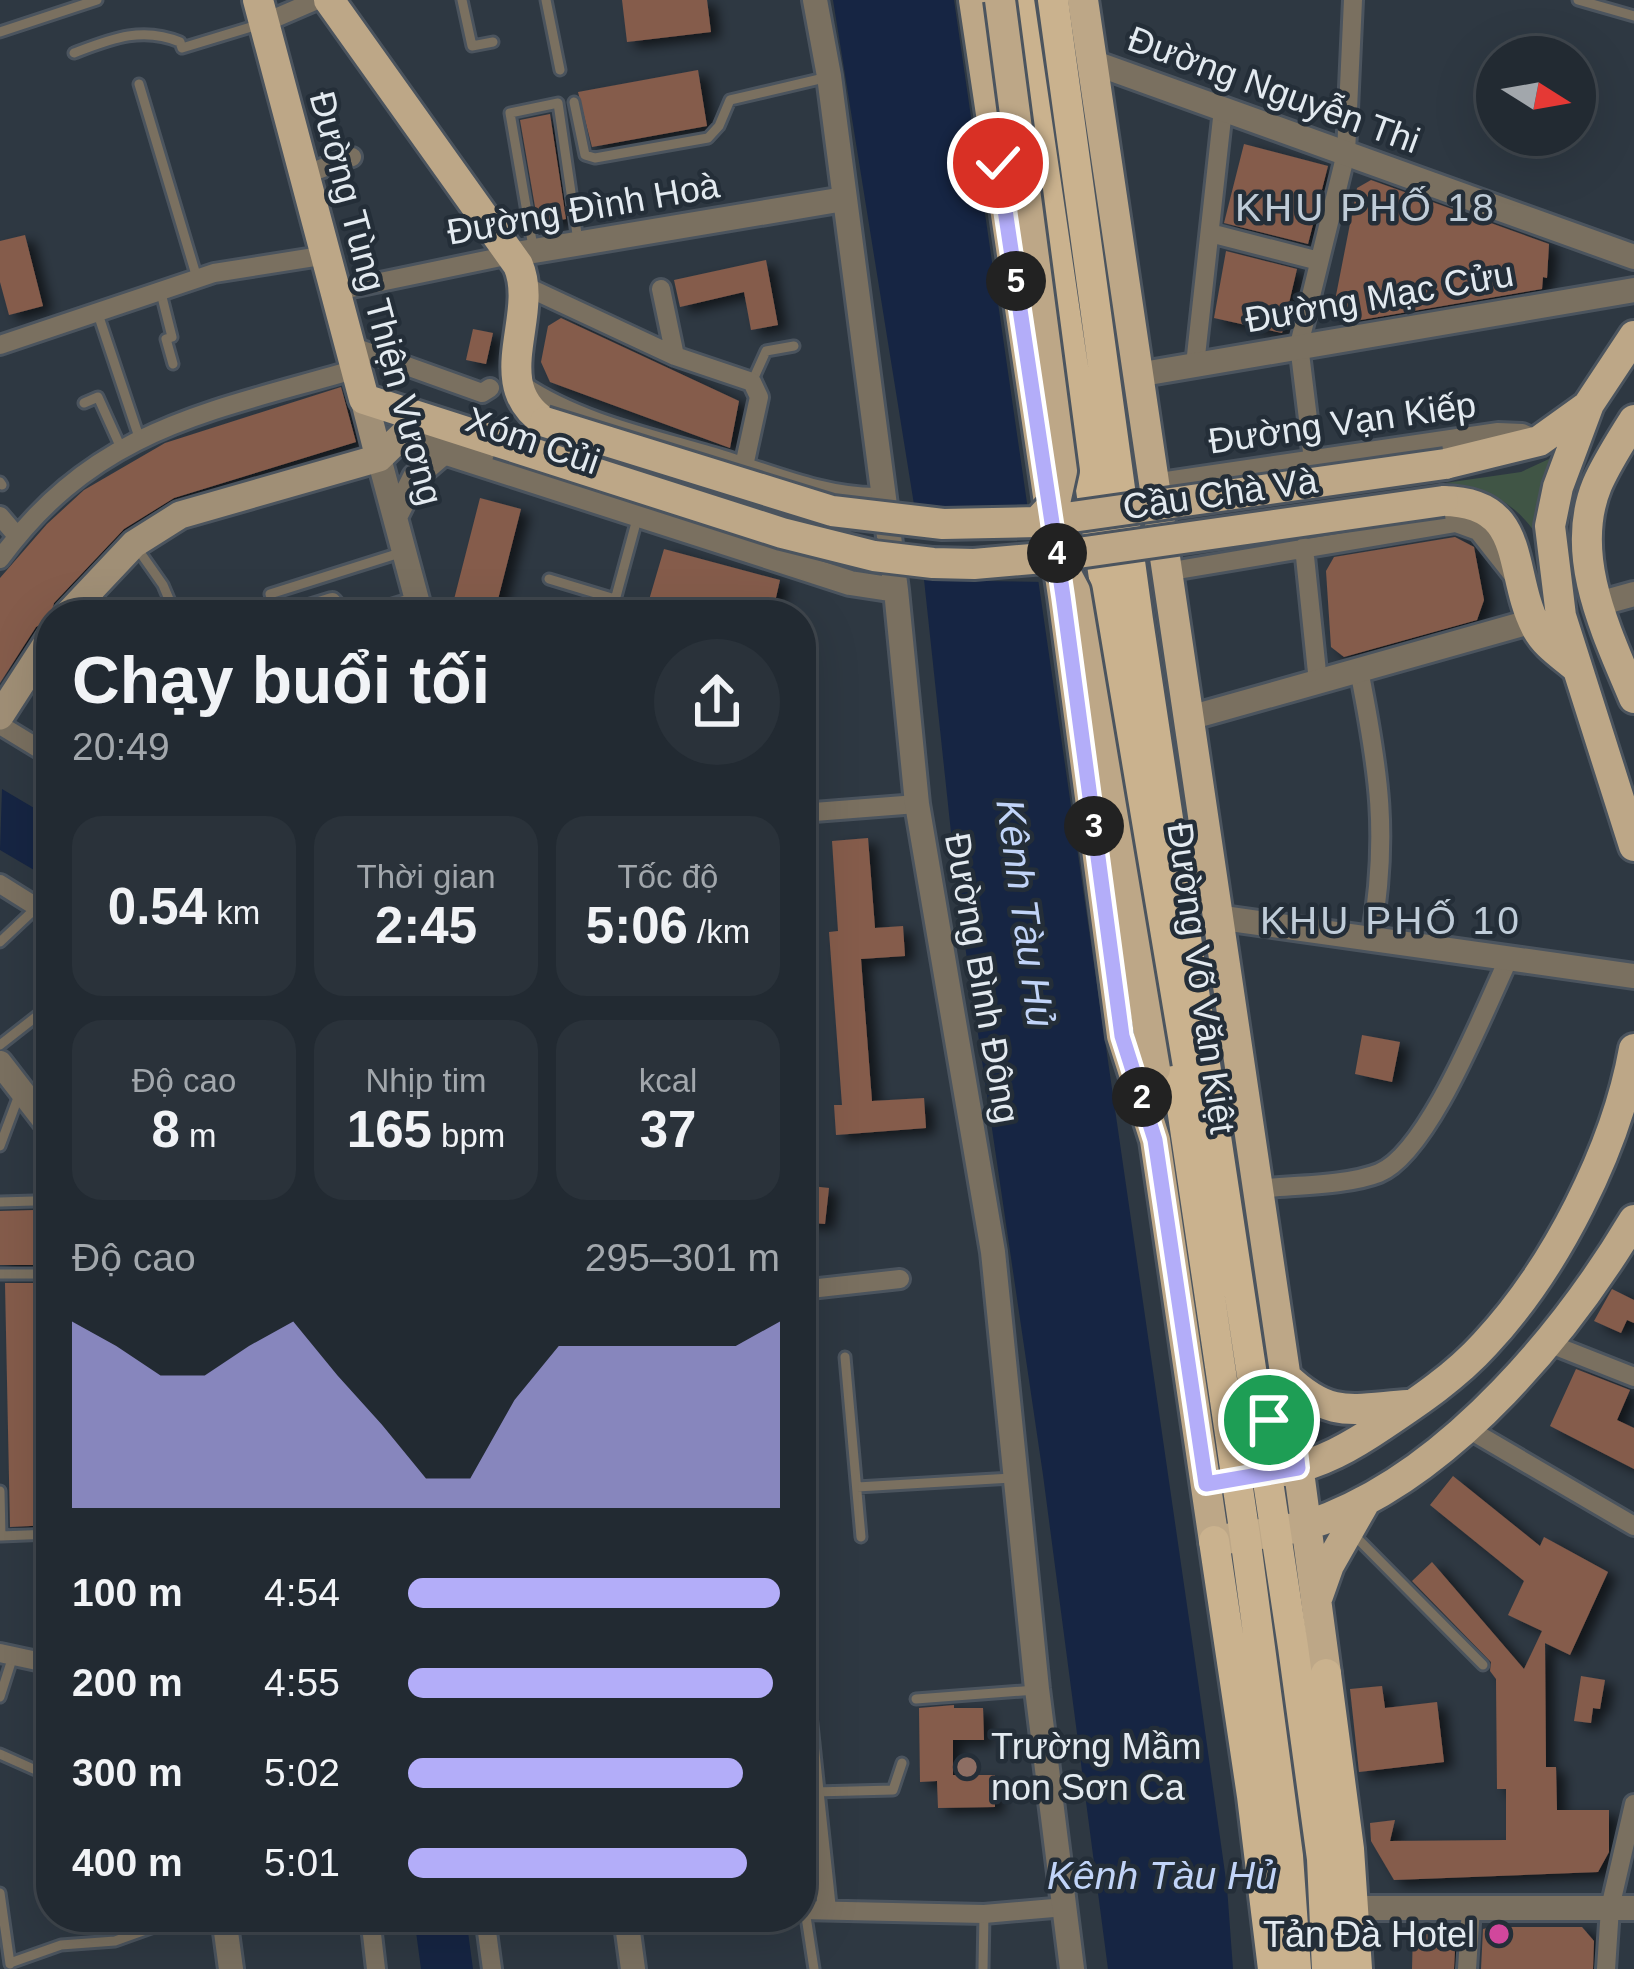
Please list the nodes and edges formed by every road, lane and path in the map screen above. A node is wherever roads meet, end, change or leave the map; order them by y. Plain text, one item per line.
1 (97, 0) edge
2 (317, 0) edge
3 (329, 0) edge
4 (462, 0) edge
5 (546, 0) edge
6 (815, 0) edge
7 (974, 0) edge
8 (1000, 0) edge
9 (1019, 0) edge
10 (1053, 0) edge
11 (1083, 0) edge
12 (1353, 0) edge
13 (1578, 0) edge
14 (262, 11) edge
15 (1634, 16) edge
16 (0, 32) edge
17 (493, 42) dead end
18 (74, 53) dead end
19 (1092, 62) junction
20 (560, 70) dead end
21 (830, 76) junction
22 (139, 84) dead end
23 (574, 102) dead end
24 (1223, 109) junction
25 (1346, 153) junction
26 (352, 157) dead end
27 (304, 175) junction
28 (844, 200) junction
29 (1210, 232) junction
30 (578, 242) junction
31 (522, 253) junction
32 (327, 256) junction
33 (1634, 257) edge
34 (1319, 261) junction
35 (196, 278) junction
36 (525, 286) junction
37 (160, 289) junction
38 (661, 289) dead end
39 (1634, 290) edge
40 (337, 291) junction
41 (97, 311) junction
42 (1632, 342) edge
43 (0, 345) edge
44 (1299, 345) junction
45 (794, 346) dead end
46 (675, 356) junction
47 (173, 364) dead end
48 (1196, 365) junction
49 (357, 372) junction
50 (1137, 375) junction
51 (752, 382) junction
52 (503, 385) junction
53 (84, 403) dead end
54 (1589, 404) junction
55 (421, 417) junction
56 (1634, 420) edge
57 (140, 437) junction
58 (1539, 441) junction
59 (121, 448) junction
60 (444, 452) junction
61 (379, 458) junction
62 (1312, 460) junction
63 (744, 466) junction
64 (1153, 483) junction
65 (882, 497) junction
66 (638, 514) junction
67 (0, 516) edge
68 (395, 517) junction
69 (1037, 522) junction
70 (17, 536) junction
71 (134, 544) junction
72 (1304, 547) junction
73 (404, 552) junction
74 (1043, 558) junction
75 (0, 559) edge
76 (1166, 572) junction
77 (548, 579) dead end
78 (90, 586) junction
79 (1522, 586) junction
80 (896, 590) junction
81 (1634, 594) edge
82 (615, 599) joint
83 (79, 600) edge
84 (100, 600) edge
85 (169, 600) edge
86 (272, 600) edge
87 (417, 600) edge
88 (1598, 604) junction
89 (1533, 621) junction
90 (36, 662) edge
91 (1578, 668) junction
92 (1358, 670) junction
93 (1318, 682) junction
94 (1634, 698) edge
95 (1189, 718) junction
96 (0, 721) edge
97 (36, 746) edge
98 (917, 804) junction
99 (816, 812) edge
100 (1634, 846) edge
101 (0, 884) edge
102 (36, 906) edge
103 (36, 917) edge
104 (1216, 917) junction
105 (1371, 939) junction
106 (0, 942) edge
107 (1509, 958) junction
108 (1634, 976) edge
109 (36, 1017) edge
110 (0, 1045) edge
111 (1634, 1049) edge
112 (0, 1063) edge
113 (35, 1097) edge
114 (1155, 1140) junction
115 (0, 1146) edge
116 (1257, 1189) junction
117 (0, 1202) edge
118 (34, 1202) dead end
119 (1570, 1220) junction
120 (1634, 1220) edge
121 (1625, 1252) edge
122 (0, 1274) edge
123 (36, 1274) edge
124 (900, 1280) dead end
125 (816, 1288) edge
126 (1548, 1343) junction
127 (845, 1357) dead end
128 (1286, 1377) junction
129 (1634, 1377) edge
130 (1414, 1404) junction
131 (1257, 1411) junction
132 (1465, 1427) junction
133 (1294, 1433) junction
134 (1359, 1441) junction
135 (1298, 1468) junction
136 (1267, 1473) junction
137 (1018, 1478) junction
138 (1221, 1481) junction
139 (857, 1487) junction
140 (0, 1491) edge
141 (1634, 1526) edge
142 (1302, 1527) junction
143 (36, 1535) edge
144 (862, 1537) dead end
145 (1214, 1541) junction
146 (6, 1654) edge
147 (36, 1661) edge
148 (1484, 1665) dead end
149 (1326, 1674) joint
150 (1037, 1690) junction
151 (0, 1697) edge
152 (916, 1699) dead end
153 (0, 1754) edge
154 (902, 1763) dead end
155 (36, 1770) edge
156 (816, 1792) edge
157 (1634, 1804) edge
158 (816, 1810) edge
159 (0, 1894) edge
160 (1065, 1907) junction
161 (1353, 1908) junction
162 (1471, 1908) junction
163 (1622, 1908) edge
164 (816, 1910) edge
165 (827, 1910) junction
166 (984, 1914) junction
167 (141, 1932) edge
168 (226, 1932) edge
169 (372, 1932) edge
170 (487, 1932) edge
171 (628, 1932) edge
172 (807, 1932) edge
173 (10, 1966) edge
174 (231, 1969) edge
175 (376, 1969) edge
176 (492, 1969) edge
177 (633, 1969) edge
178 (814, 1969) edge
179 (982, 1969) edge
180 (1072, 1969) edge
181 (1273, 1969) edge
182 (1296, 1969) edge
183 (1327, 1969) edge
184 (1357, 1969) edge
185 (1467, 1969) edge
186 (1606, 1969) edge

1 - 16 lane
2 - 14 street
3 - 31 main road
4 - 17 lane
5 - 20 lane
6 - 21 street, Đường Bình Đông
7 - 114 main road, Đường Võ Văn Kiệt
8 - 69 main road, bridge
9 - 138 highway, Đường Võ Văn Kiệt
10 - 131 highway, Đường Võ Văn Kiệt
11 - 19 main road, Đường Võ Văn Kiệt
12 - 25 street
13 - 15 lane
14 - 18 lane
14 - 27 main road, Đường Tùng Thiện Vương
19 - 24 street, Đường Nguyễn Thi
19 - 50 main road, Đường Võ Văn Kiệt
21 - 23 lane
21 - 28 street, Đường Bình Đông
22 - 35 lane
24 - 25 street, Đường Nguyễn Thi
24 - 29 street
25 - 33 street, Đường Nguyễn Thi
25 - 34 street
26 - 27 street
27 - 32 main road, Đường Tùng Thiện Vương
28 - 30 street, Đường Đình Hoà
28 - 65 street, Đường Bình Đông
29 - 34 street
29 - 48 street
30 - 31 street, Đường Đình Hoà
30 - 31 lane
31 - 36 main road
31 - 40 street, Đường Đình Hoà
32 - 35 street
32 - 40 main road, Đường Tùng Thiện Vương
34 - 44 street
35 - 37 street
36 - 46 street
36 - 52 main road
37 - 41 street
37 - 47 lane
38 - 46 street
39 - 44 street, Đường Mạc Cửu
40 - 49 main road, Đường Tùng Thiện Vương
41 - 43 street
41 - 57 lane
42 - 54 main road
44 - 48 street, Đường Mạc Cửu
44 - 62 street
45 - 51 lane
46 - 51 street
48 - 50 street, Đường Mạc Cửu
49 - 52 street
49 - 55 main road, Cầu Chà Và
49 - 57 street
49 - 61 main road, Đường Tùng Thiện Vương
50 - 64 main road, Đường Võ Văn Kiệt
51 - 63 street
52 - 63 street
52 - 69 main road, Cầu Chà Và, bridge
53 - 59 lane
54 - 58 main road, Cầu Chà Và
54 - 91 main road
55 - 60 street, Xóm Củi
55 - 61 main road, Xóm Củi
55 - 74 main road, Cầu Chà Và, bridge
56 - 88 main road
57 - 59 street
58 - 62 street, Đường Vạn Kiếp
58 - 69 main road, Cầu Chà Và, bridge
59 - 70 street
60 - 66 street, Xóm Củi
60 - 68 street
61 - 68 street, Đường Tùng Thiện Vương
61 - 71 main road, Xóm Củi
62 - 64 street, Đường Vạn Kiếp
63 - 65 street
64 - 76 main road, Đường Võ Văn Kiệt
65 - 80 street, Đường Bình Đông
66 - 80 street, Xóm Củi
66 - 82 lane
67 - 70 street
68 - 73 street, Đường Tùng Thiện Vương
70 - 75 street
71 - 78 main road, Xóm Củi
71 - 85 lane
72 - 76 street
72 - 79 street
72 - 93 street
73 - 86 lane
73 - 87 street, Đường Tùng Thiện Vương
74 - 79 main road, Cầu Chà Và, bridge
74 - 114 main road, bridge
76 - 95 main road, Đường Võ Văn Kiệt
77 - 82 lane
78 - 83 main road, Xóm Củi
78 - 84 lane
79 - 89 main road, Cầu Chà Và
80 - 98 street, Đường Bình Đông
81 - 88 street
88 - 94 main road
89 - 91 main road, Cầu Chà Và
89 - 92 street
90 - 96 main road
91 - 100 main road
92 - 93 street
92 - 105 street
93 - 95 street
95 - 104 main road, Đường Võ Văn Kiệt
96 - 97 street
98 - 99 street
98 - 137 street, Đường Bình Đông
101 - 102 street
103 - 106 lane
104 - 105 street
104 - 116 main road, Đường Võ Văn Kiệt
105 - 107 street
107 - 108 street
107 - 116 street
109 - 110 lane
111 - 119 main road
112 - 113 street
113 - 115 lane
114 - 138 main road, Đường Võ Văn Kiệt
116 - 128 main road, Đường Võ Văn Kiệt
117 - 118 lane
119 - 121 main road
119 - 130 main road
120 - 121 main road
121 - 126 main road
122 - 123 lane
124 - 125 street
126 - 129 street
126 - 132 main road
127 - 139 lane
128 - 130 main road
128 - 133 main road, Đường Võ Văn Kiệt
130 - 134 main road
131 - 133 main road
131 - 136 highway, Đường Võ Văn Kiệt
132 - 141 street
132 - 142 main road
133 - 134 main road
133 - 135 main road, Đường Võ Văn Kiệt
134 - 135 main road
135 - 136 main road
135 - 142 main road, Đường Võ Văn Kiệt
136 - 138 main road
136 - 142 highway, Đường Võ Văn Kiệt
137 - 139 lane
137 - 150 street, Đường Bình Đông
138 - 142 highway, Đường Võ Văn Kiệt
138 - 145 main road, Đường Võ Văn Kiệt
139 - 144 lane
140 - 143 lane
142 - 145 main road
142 - 148 lane
142 - 149 main road
142 - 182 highway, Đường Võ Văn Kiệt
142 - 183 highway, Đường Võ Văn Kiệt
145 - 181 highway, Đường Võ Văn Kiệt
146 - 147 street
146 - 151 lane
149 - 161 highway
150 - 152 lane
150 - 160 street, Đường Bình Đông
153 - 155 lane
154 - 156 lane
157 - 163 street
158 - 165 street
159 - 173 lane
160 - 166 street
160 - 180 street, Đường Bình Đông
161 - 162 street
161 - 184 highway
162 - 163 street
162 - 185 street
163 - 186 street
164 - 165 street
165 - 166 street
166 - 179 lane
167 - 173 lane
168 - 174 street
169 - 175 street
170 - 176 street
171 - 177 street
172 - 178 lane

